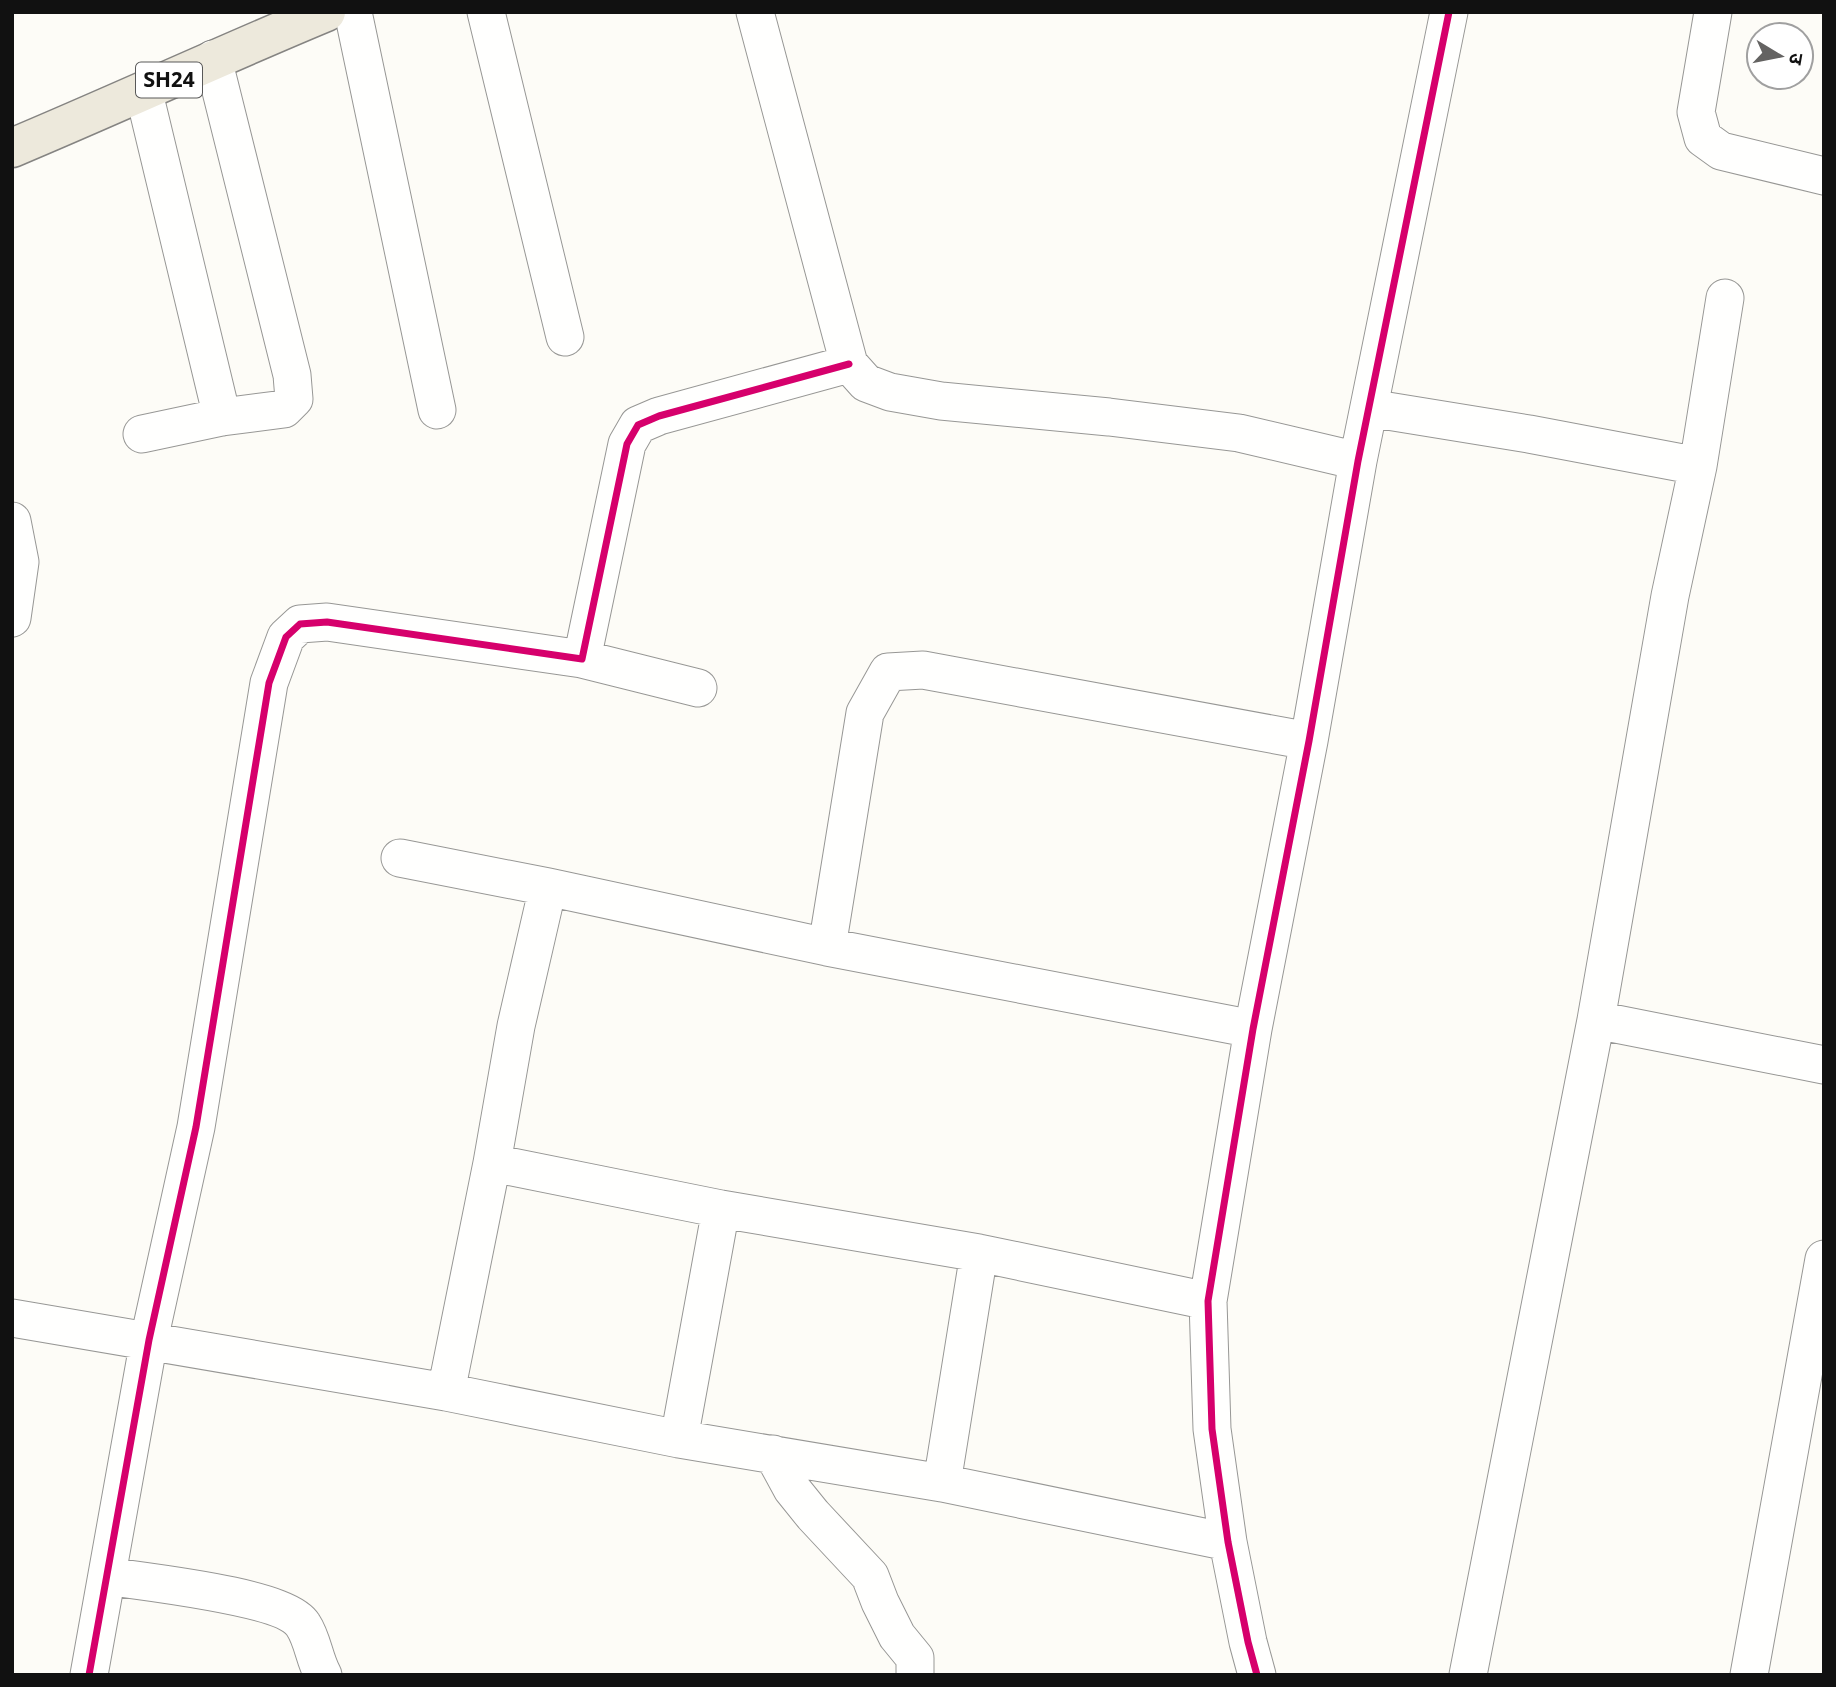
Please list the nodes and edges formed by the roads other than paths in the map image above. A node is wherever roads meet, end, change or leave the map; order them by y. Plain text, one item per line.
1 (326, 12) edge
2 (353, 12) edge
3 (486, 12) edge
4 (755, 12) edge
5 (1449, 12) edge
6 (1713, 12) edge
7 (213, 59) junction
8 (145, 93) junction
9 (12, 148) edge
10 (1824, 176) edge
11 (1725, 298) dead end
12 (565, 337) dead end
13 (849, 364) junction
14 (1369, 408) junction
15 (437, 410) dead end
16 (222, 416) junction
17 (142, 434) dead end
18 (1358, 461) junction
19 (1698, 466) junction
20 (12, 521) edge
21 (12, 618) edge
22 (582, 659) junction
23 (698, 688) dead end
24 (1309, 741) junction
25 (400, 858) dead end
26 (548, 887) junction
27 (827, 947) junction
28 (1597, 1020) junction
29 (1253, 1029) junction
30 (1824, 1065) edge
31 (492, 1163) junction
32 (721, 1209) junction
33 (979, 1253) junction
34 (1824, 1259) edge
35 (1208, 1301) junction
36 (12, 1318) edge
37 (149, 1340) junction
38 (446, 1392) junction
39 (679, 1439) junction
40 (773, 1454) junction
41 (942, 1483) junction
42 (1228, 1542) junction
43 (107, 1576) junction
44 (89, 1675) edge
45 (323, 1675) edge
46 (915, 1675) edge
47 (1257, 1675) edge
48 (1468, 1675) edge
49 (1749, 1675) edge

1 - 7 main road, SH24
2 - 15 street
3 - 12 street
4 - 13 street
5 - 14 street
6 - 10 street
7 - 8 main road, SH24
7 - 16 street
8 - 9 main road, SH24
8 - 16 street
11 - 19 street
13 - 18 street
13 - 22 street
14 - 18 street
14 - 19 street
16 - 17 street
18 - 24 street
19 - 28 street
20 - 21 street
22 - 23 street
22 - 37 street
24 - 27 street
24 - 29 street
25 - 26 street
26 - 27 street
26 - 31 street
27 - 29 street
28 - 30 street
28 - 48 street
29 - 35 street
31 - 32 street
31 - 38 street
32 - 33 street
32 - 39 street
33 - 35 street
33 - 41 street
34 - 49 street
35 - 42 street
36 - 37 street
37 - 38 street
37 - 43 street
38 - 39 street
39 - 40 street
40 - 41 street
40 - 46 street
41 - 42 street
42 - 47 street
43 - 44 street
43 - 45 street

